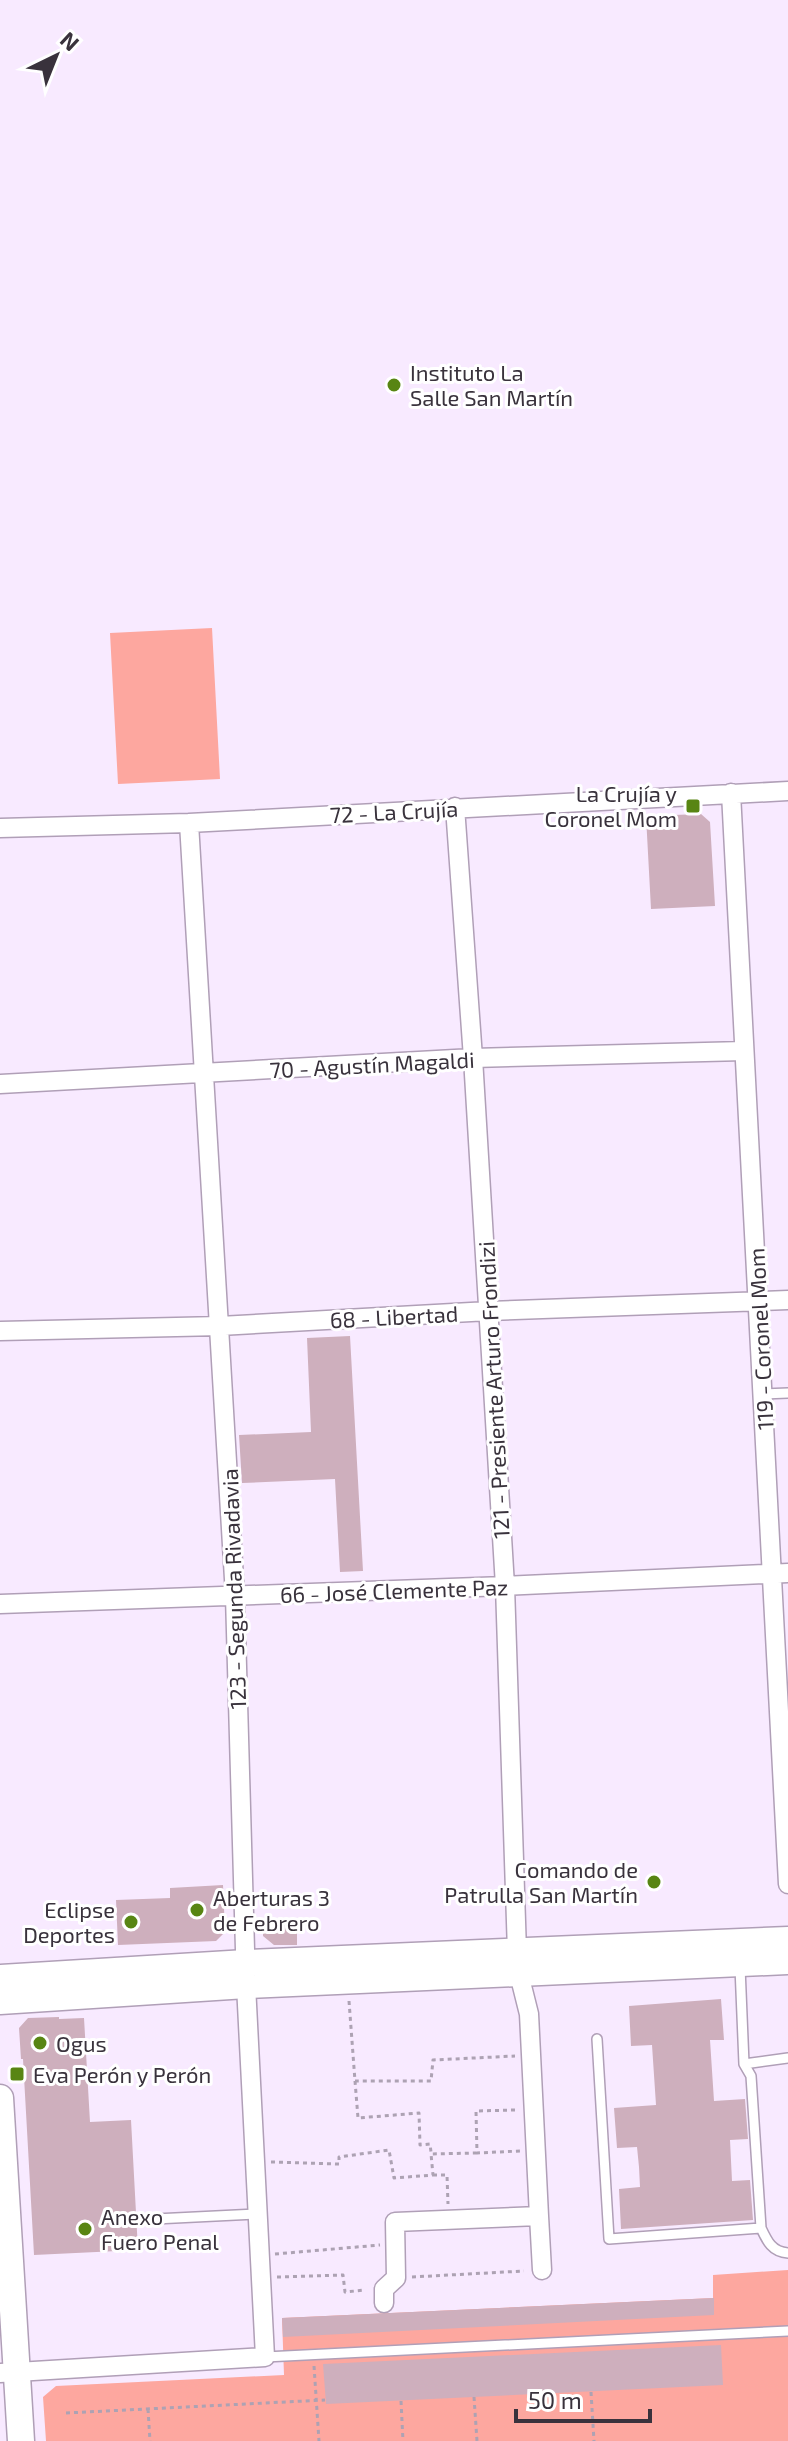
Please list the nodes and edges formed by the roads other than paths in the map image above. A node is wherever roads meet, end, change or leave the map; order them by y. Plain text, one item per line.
1 (788, 791) edge
2 (731, 793) junction
3 (455, 807) junction
4 (189, 823) junction
5 (0, 828) edge
6 (744, 1051) junction
7 (473, 1058) junction
8 (204, 1074) junction
9 (0, 1084) edge
10 (788, 1300) edge
11 (759, 1302) junction
12 (489, 1311) junction
13 (220, 1326) junction
14 (0, 1331) edge
15 (788, 1393) edge
16 (763, 1394) junction
17 (780, 1574) edge
18 (505, 1586) junction
19 (235, 1596) junction
20 (0, 1604) edge
21 (788, 1884) edge
22 (788, 1940) edge
23 (788, 1961) edge
24 (518, 1963) junction
25 (739, 1963) junction
26 (246, 1974) junction
27 (0, 1978) edge
28 (0, 2001) edge
29 (597, 2039) dead end
30 (788, 2058) edge
31 (744, 2064) junction
32 (0, 2098) edge
33 (258, 2214) junction
34 (539, 2216) junction
35 (155, 2219) dead end
36 (761, 2228) junction
37 (788, 2253) edge
38 (542, 2270) road end
39 (388, 2290) road end
40 (788, 2331) edge
41 (265, 2357) junction
42 (8, 2372) edge
43 (21, 2441) edge

1 - 2 street, 72 - La Crujía
2 - 3 street, 72 - La Crujía
2 - 6 street, 119 - Coronel Mom
3 - 4 street, 72 - La Crujía
3 - 7 street, 121 - Presiente Arturo Frondizi
4 - 5 street, 72 - La Crujía
4 - 8 street, 123 - Segunda Rivadavia
6 - 7 street, 70 - Agustín Magaldi
6 - 11 street, 119 - Coronel Mom
7 - 8 street, 70 - Agustín Magaldi
7 - 12 street, 121 - Presiente Arturo Frondizi
8 - 9 street, 70 - Agustín Magaldi
8 - 13 street, 123 - Segunda Rivadavia
10 - 11 street, 68 - Libertad
11 - 12 street, 68 - Libertad
11 - 16 street, 119 - Coronel Mom
12 - 13 street, 68 - Libertad
12 - 18 street, 121 - Presiente Arturo Frondizi
13 - 14 street, 68 - Libertad
13 - 19 street, 123 - Segunda Rivadavia
15 - 16 lane
16 - 17 street, 119 - Coronel Mom
17 - 18 street, 66 - José Clemente Paz
17 - 21 street, 119 - Coronel Mom
18 - 19 street, 66 - José Clemente Paz
18 - 24 street, 121 - Presiente Arturo Frondizi
19 - 20 street, 66 - José Clemente Paz
19 - 26 street, 123 - Segunda Rivadavia
22 - 24 main road
23 - 25 main road
24 - 25 main road
24 - 26 main road
24 - 34 street, 121 - Presiente Arturo Frondizi
25 - 31 lane
26 - 27 main road
26 - 28 main road
26 - 33 street, 123 - Segunda Rivadavia
29 - 36 lane
30 - 31 lane
31 - 36 lane
32 - 42 main road
33 - 35 lane
33 - 41 street, 123 - Segunda Rivadavia
34 - 38 street, 121 - Presiente Arturo Frondizi
34 - 39 street
36 - 37 lane
40 - 41 lane
41 - 42 street
42 - 43 main road

